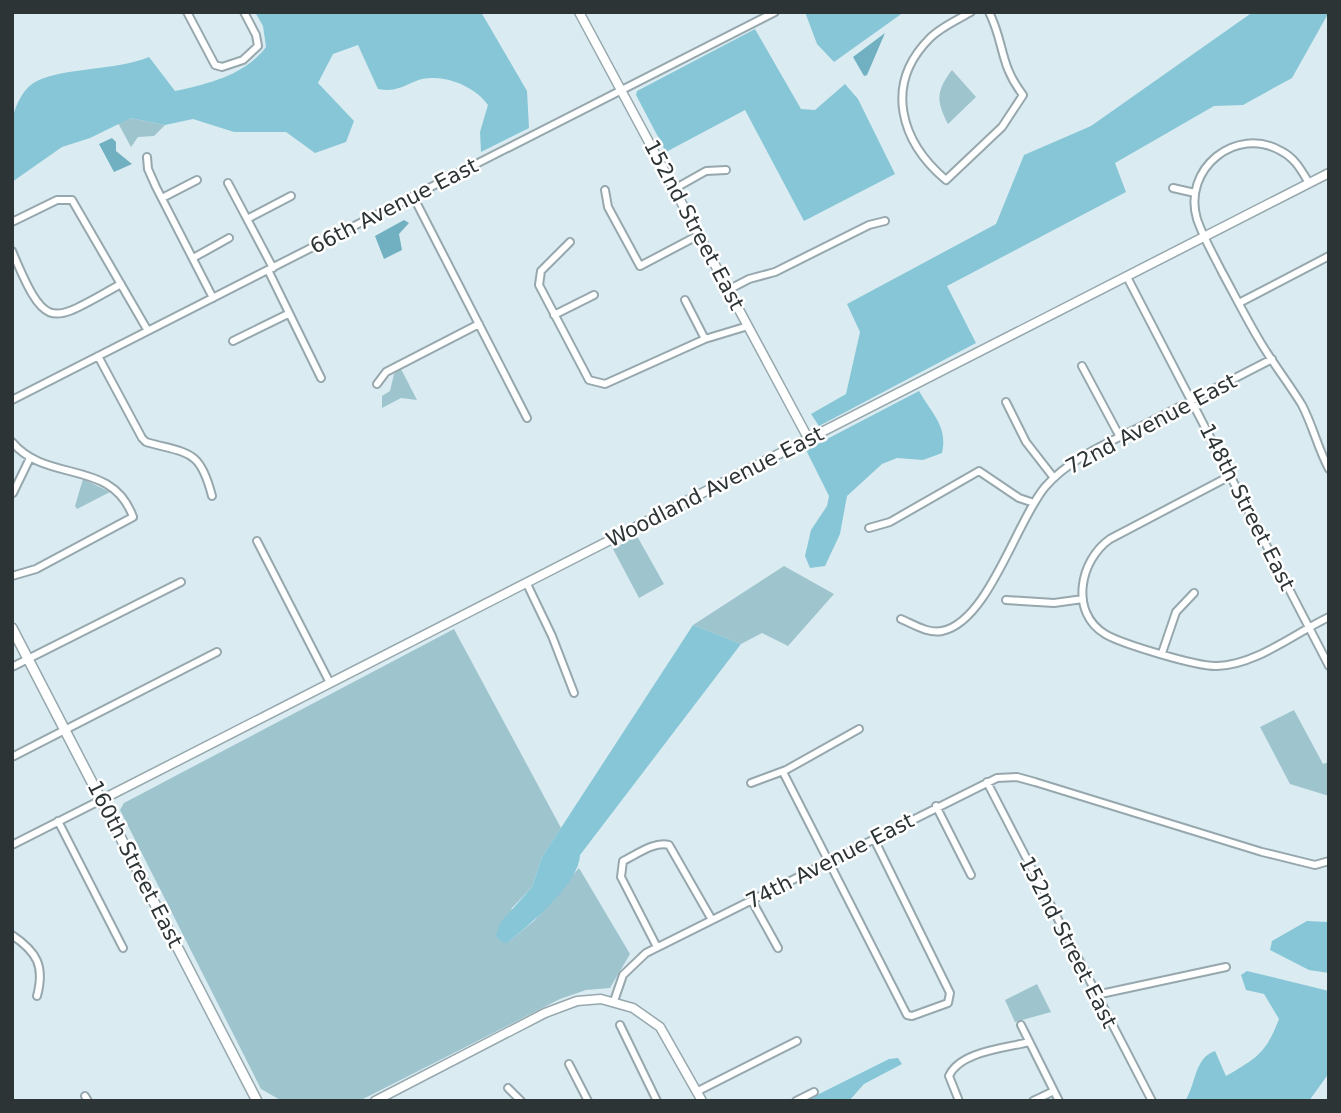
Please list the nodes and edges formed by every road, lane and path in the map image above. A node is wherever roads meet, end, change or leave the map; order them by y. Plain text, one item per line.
1 (187, 12) edge
2 (244, 12) edge
3 (579, 12) edge
4 (775, 12) edge
5 (971, 12) edge
6 (989, 12) edge
7 (621, 91) junction
8 (147, 157) dead end
9 (726, 170) dead end
10 (1329, 173) edge
11 (197, 180) dead end
12 (228, 183) dead end
13 (1309, 183) junction
14 (1173, 188) dead end
15 (674, 189) junction
16 (605, 190) dead end
17 (1195, 193) junction
18 (291, 196) dead end
19 (413, 196) junction
20 (162, 198) junction
21 (247, 219) junction
22 (885, 221) dead end
23 (12, 222) edge
24 (699, 235) junction
25 (1204, 237) junction
26 (229, 238) dead end
27 (570, 242) dead end
28 (12, 251) edge
29 (1329, 256) edge
30 (193, 258) junction
31 (270, 269) junction
32 (1126, 277) junction
33 (121, 284) junction
34 (728, 290) junction
35 (594, 295) dead end
36 (213, 298) junction
37 (685, 300) dead end
38 (1239, 303) junction
39 (288, 314) junction
40 (554, 315) junction
41 (479, 324) junction
42 (748, 326) junction
43 (148, 331) junction
44 (705, 339) junction
45 (233, 341) dead end
46 (98, 356) junction
47 (1272, 359) junction
48 (1082, 366) dead end
49 (321, 378) dead end
50 (377, 384) dead end
51 (12, 400) edge
52 (1192, 401) junction
53 (1006, 402) dead end
54 (527, 418) dead end
55 (1120, 437) junction
56 (808, 439) junction
57 (12, 442) edge
58 (30, 458) junction
59 (1329, 469) edge
60 (1230, 476) junction
61 (1054, 478) junction
62 (13, 493) edge
63 (212, 496) dead end
64 (1032, 503) junction
65 (869, 528) dead end
66 (257, 541) dead end
67 (12, 576) edge
68 (181, 582) dead end
69 (527, 584) junction
70 (1194, 593) dead end
71 (1083, 599) junction
72 (1006, 600) dead end
73 (1329, 617) edge
74 (901, 619) dead end
75 (12, 628) edge
76 (1307, 628) junction
77 (217, 652) dead end
78 (1162, 653) junction
79 (29, 659) junction
80 (1329, 666) edge
81 (12, 667) edge
82 (330, 683) junction
83 (574, 693) dead end
84 (859, 729) dead end
85 (65, 730) junction
86 (12, 757) edge
87 (782, 772) junction
88 (987, 782) junction
89 (751, 783) dead end
90 (101, 800) junction
91 (936, 806) junction
92 (58, 821) junction
93 (874, 839) junction
94 (12, 845) edge
95 (1327, 861) edge
96 (828, 862) junction
97 (971, 875) dead end
98 (752, 901) junction
99 (712, 920) junction
100 (12, 935) edge
101 (657, 947) junction
102 (122, 948) dead end
103 (778, 948) dead end
104 (1226, 967) dead end
105 (1096, 995) junction
106 (37, 996) dead end
107 (614, 1002) junction
108 (620, 1025) dead end
109 (1021, 1025) dead end
110 (797, 1041) dead end
111 (1030, 1042) junction
112 (569, 1064) dead end
113 (508, 1088) dead end
114 (698, 1091) junction
115 (1054, 1091) junction
116 (814, 1092) dead end
117 (257, 1101) edge
118 (375, 1101) edge
119 (521, 1101) edge
120 (588, 1101) edge
121 (657, 1101) edge
122 (702, 1101) edge
123 (796, 1101) edge
124 (958, 1101) edge
125 (1033, 1101) edge
126 (1059, 1101) edge
127 (1152, 1101) edge

1 - 2 street
3 - 7 street, 152nd Street East
4 - 7 street, 66th Avenue East
5 - 6 street
7 - 15 street, 152nd Street East
7 - 19 street, 66th Avenue East
8 - 20 street
9 - 15 street
10 - 13 street, Woodland Avenue East
11 - 20 street
12 - 21 street
13 - 17 street
13 - 25 street, Woodland Avenue East
14 - 17 street
15 - 24 street, 152nd Street East
16 - 24 street
17 - 25 street
18 - 21 street
19 - 31 street, 66th Avenue East
19 - 41 street
20 - 30 street
21 - 31 street
22 - 34 street
23 - 33 street
24 - 34 street, 152nd Street East
25 - 32 street, Woodland Avenue East
25 - 38 street
26 - 30 street
27 - 40 street
28 - 33 street
29 - 38 street
30 - 36 street
31 - 36 street, 66th Avenue East
31 - 39 street
32 - 52 street, 148th Street East
32 - 56 street, Woodland Avenue East
33 - 43 street
34 - 42 street, 152nd Street East
35 - 40 street
36 - 43 street, 66th Avenue East
37 - 44 street
38 - 47 street
39 - 45 street
39 - 49 street
40 - 44 street
41 - 50 street
41 - 54 street
42 - 44 street
42 - 56 street, 152nd Street East
43 - 46 street, 66th Avenue East
46 - 51 street, 66th Avenue East
46 - 63 street
47 - 52 street, 72nd Avenue East
47 - 59 street
48 - 55 street
52 - 55 street, 72nd Avenue East
52 - 60 street, 148th Street East
53 - 61 street
55 - 61 street, 72nd Avenue East
56 - 69 street, Woodland Avenue East
57 - 58 street
58 - 62 street
58 - 67 street
60 - 71 street
60 - 76 street, 148th Street East
61 - 64 street, 72nd Avenue East
64 - 65 street
64 - 74 street, 72nd Avenue East
66 - 82 street
68 - 79 street
69 - 82 street, Woodland Avenue East
69 - 83 street
70 - 78 street
71 - 72 street
71 - 78 street
73 - 76 street
75 - 79 main road, 160th Street East
76 - 78 street
76 - 80 street, 148th Street East
77 - 85 street
79 - 81 street
79 - 85 main road, 160th Street East
82 - 90 street, Woodland Avenue East
84 - 87 street
85 - 86 street
85 - 90 main road, 160th Street East
87 - 89 street
87 - 96 street
88 - 91 street, 74th Avenue East
88 - 95 street, 74th Avenue East
88 - 105 street, 152nd Street East
90 - 92 street
90 - 117 main road, 160th Street East
91 - 93 street, 74th Avenue East
91 - 97 street
92 - 94 street
92 - 102 street
93 - 96 street, 74th Avenue East
93 - 96 street
96 - 98 street, 74th Avenue East
98 - 99 street, 74th Avenue East
98 - 103 street
99 - 101 street, 74th Avenue East
99 - 101 street
100 - 106 street
101 - 107 street, 74th Avenue East
104 - 105 street
105 - 127 street, 152nd Street East
107 - 114 street
107 - 118 street
108 - 121 street
109 - 111 street
110 - 114 street
111 - 115 street
111 - 124 street
112 - 120 street
113 - 119 street
114 - 122 street
115 - 125 street
115 - 126 street
116 - 123 street

